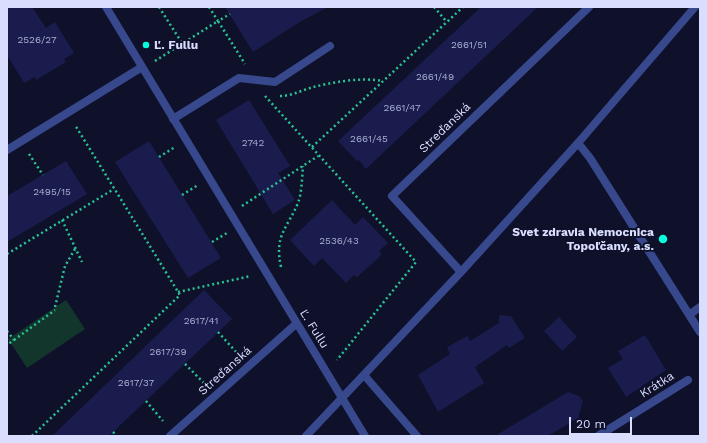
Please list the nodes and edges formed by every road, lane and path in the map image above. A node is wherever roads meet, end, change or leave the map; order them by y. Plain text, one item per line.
1 (106, 7) edge
2 (159, 7) edge
3 (209, 7) edge
4 (434, 7) edge
5 (463, 7) edge
6 (589, 7) edge
7 (695, 7) edge
8 (230, 14) dead end
9 (218, 21) junction
10 (447, 22) junction
11 (182, 44) junction
12 (330, 46) dead end
13 (241, 57) dead end
14 (158, 58) dead end
15 (154, 61) dead end
16 (244, 62) dead end
17 (237, 66) dead end
18 (142, 67) junction
19 (158, 67) dead end
20 (383, 81) junction
21 (271, 96) dead end
22 (277, 96) dead end
23 (173, 118) junction
24 (75, 125) dead end
25 (578, 143) junction
26 (175, 146) dead end
27 (312, 147) junction
28 (7, 150) edge
29 (29, 153) dead end
30 (318, 156) junction
31 (159, 157) dead end
32 (303, 166) junction
33 (43, 175) dead end
34 (199, 185) dead end
35 (114, 189) junction
36 (182, 195) dead end
37 (230, 214) junction
38 (62, 220) junction
39 (228, 233) dead end
40 (212, 242) dead end
41 (75, 249) junction
42 (7, 254) edge
43 (82, 262) dead end
44 (461, 272) junction
45 (254, 276) dead end
46 (273, 286) junction
47 (178, 292) junction
48 (700, 308) edge
49 (689, 314) junction
50 (296, 324) junction
51 (7, 331) edge
52 (218, 332) dead end
53 (700, 332) edge
54 (14, 340) junction
55 (7, 345) edge
56 (238, 354) dead end
57 (337, 360) dead end
58 (185, 364) dead end
59 (364, 375) junction
60 (688, 380) dead end
61 (205, 384) dead end
62 (342, 398) junction
63 (146, 401) dead end
64 (163, 420) dead end
65 (113, 432) dead end
66 (32, 436) edge
67 (117, 436) edge
68 (170, 436) edge
69 (306, 436) edge
70 (365, 436) edge
71 (416, 436) edge
72 (598, 436) edge

1 - 18 street, Ľ. Fullu
2 - 11 path
3 - 9 path
4 - 10 path
5 - 10 path
6 - 44 street, Streďanská
7 - 25 street
8 - 9 path
9 - 11 path
9 - 13 path
10 - 20 path
11 - 14 path
12 - 23 street
15 - 19 path
16 - 17 path
18 - 23 street, Ľ. Fullu
18 - 28 street
20 - 22 path
20 - 27 path
21 - 27 path
23 - 37 street, Ľ. Fullu
24 - 35 path
25 - 44 street
25 - 49 street
26 - 31 path
27 - 30 path
29 - 33 path
30 - 32 path
30 - 57 path
32 - 37 path
32 - 46 path
34 - 36 path
35 - 38 path
35 - 47 path
37 - 46 street, Ľ. Fullu
38 - 41 path
38 - 42 path
39 - 40 path
41 - 43 path
41 - 54 path
44 - 59 street
45 - 47 path
46 - 50 street, Ľ. Fullu
47 - 66 path
48 - 49 street
49 - 53 street
50 - 62 street, Ľ. Fullu
50 - 68 street, Streďanská
51 - 54 path
52 - 56 path
54 - 55 path
58 - 61 path
59 - 62 street
59 - 71 street
60 - 72 street, Krátka
62 - 69 street
62 - 70 street
63 - 64 path
65 - 67 path

